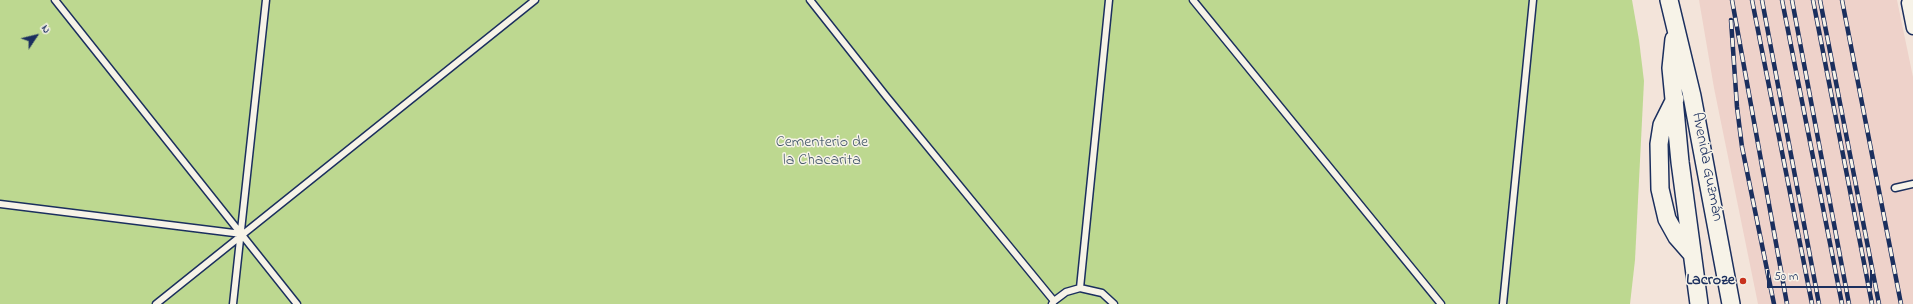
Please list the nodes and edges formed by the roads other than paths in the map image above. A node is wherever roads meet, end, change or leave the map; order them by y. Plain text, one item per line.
1 (55, 0) edge
2 (266, 0) edge
3 (535, 0) edge
4 (810, 0) edge
5 (1109, 0) edge
6 (1193, 0) edge
7 (1533, 0) edge
8 (1669, 0) edge
9 (1908, 3) dead end
10 (1913, 28) edge
11 (1675, 31) junction
12 (1675, 99) junction
13 (1680, 162) junction
14 (1660, 169) junction
15 (1913, 184) edge
16 (1895, 188) dead end
17 (0, 204) edge
18 (1715, 214) junction
19 (242, 234) junction
20 (1691, 253) junction
21 (1080, 288) junction
22 (1053, 302) edge
23 (156, 304) edge
24 (233, 304) edge
25 (297, 304) edge
26 (1114, 304) edge
27 (1442, 304) edge
28 (1503, 304) edge
29 (1699, 304) edge
30 (1706, 304) edge
31 (1731, 304) edge

1 - 19 lane
2 - 19 lane
3 - 19 lane
4 - 22 lane
5 - 21 lane
6 - 27 lane
7 - 28 lane
8 - 11 main road, Avenida Guzmán
9 - 10 street
11 - 12 main road, Avenida Guzmán
11 - 18 main road, Avenida Guzmán
12 - 13 main road, Avenida Guzmán
12 - 14 main road
13 - 14 main road
13 - 18 main road
13 - 20 main road, Avenida Guzmán
14 - 20 main road
15 - 16 lane
17 - 19 lane
18 - 31 main road, Avenida Guzmán
19 - 23 lane
19 - 24 lane
19 - 25 lane
20 - 29 main road, Avenida Guzmán
20 - 30 lane
21 - 22 lane
21 - 26 lane

